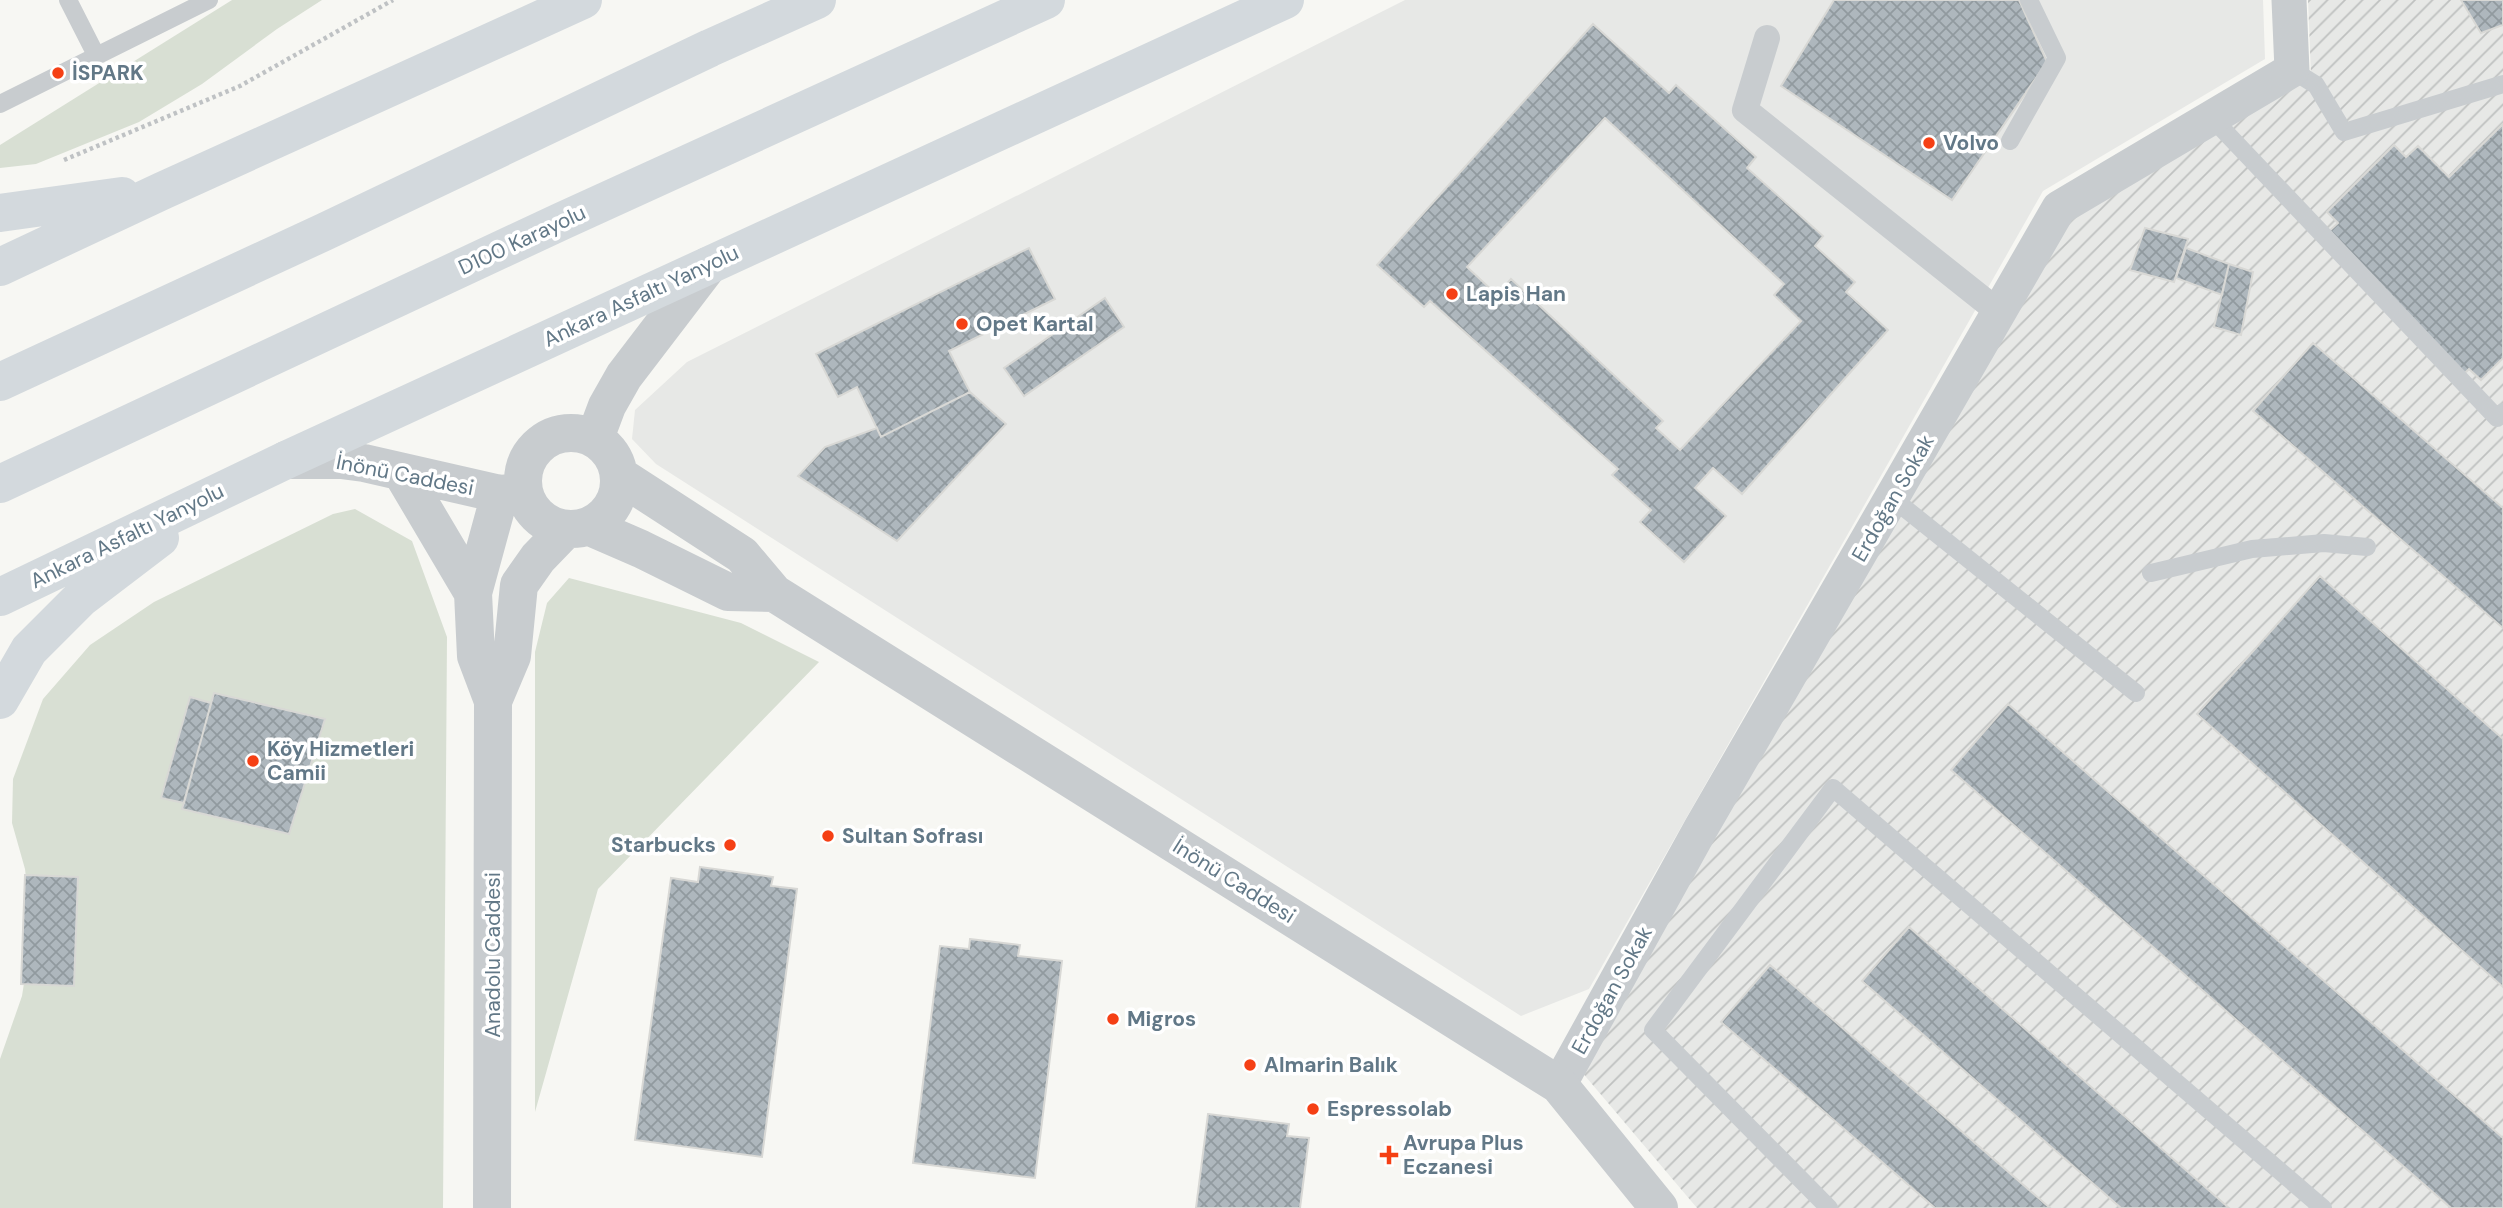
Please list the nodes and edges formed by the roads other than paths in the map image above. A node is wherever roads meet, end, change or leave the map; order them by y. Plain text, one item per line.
1 (68, 0) edge
2 (209, 0) edge
3 (583, 0) edge
4 (817, 0) edge
5 (1046, 0) edge
6 (1285, 0) edge
7 (2029, 0) edge
8 (2289, 0) edge
9 (1767, 38) dead end
10 (96, 55) junction
11 (2292, 70) junction
12 (2503, 84) edge
13 (0, 104) edge
14 (2212, 118) junction
15 (2010, 141) dead end
16 (162, 191) junction
17 (0, 213) edge
18 (708, 266) junction
19 (0, 267) edge
20 (2000, 313) junction
21 (0, 382) edge
22 (2503, 412) edge
23 (595, 438) junction
24 (286, 460) junction
25 (402, 473) junction
26 (620, 476) junction
27 (0, 484) edge
28 (219, 491) junction
29 (512, 493) junction
30 (1892, 498) junction
31 (577, 527) junction
32 (2367, 547) dead end
33 (2151, 573) dead end
34 (473, 593) junction
35 (774, 593) junction
36 (0, 597) edge
37 (2136, 693) dead end
38 (0, 700) edge
39 (493, 701) junction
40 (1559, 1085) junction
41 (492, 1208) edge
42 (1659, 1208) edge
43 (1829, 1208) edge
44 (2323, 1208) edge

1 - 10 lane
2 - 10 lane
3 - 16 main road
4 - 21 main road
5 - 27 main road, D100 Karayolu
6 - 18 main road, Ankara Asfaltı Yanyolu
7 - 15 lane
8 - 11 street
9 - 20 street
10 - 13 lane
11 - 12 lane
11 - 14 street, Erdoğan Sokak
14 - 20 street, Erdoğan Sokak
14 - 22 lane
16 - 17 main road
16 - 19 main road
18 - 23 street
18 - 24 main road, Ankara Asfaltı Yanyolu
20 - 30 street, Erdoğan Sokak
23 - 26 street
23 - 29 street
24 - 25 street, İnönü Caddesi
24 - 28 main road, Ankara Asfaltı Yanyolu
25 - 29 street, İnönü Caddesi
25 - 34 street, Anadolu Caddesi
26 - 31 street
26 - 35 street, İnönü Caddesi
28 - 36 main road, Ankara Asfaltı Yanyolu
28 - 38 main road
29 - 31 street
29 - 34 street
30 - 37 lane
30 - 40 street, Erdoğan Sokak
31 - 35 street
31 - 39 street, Anadolu Caddesi
32 - 33 lane
34 - 39 street, Anadolu Caddesi
35 - 40 street, İnönü Caddesi
39 - 41 street, Anadolu Caddesi
40 - 42 street, İnönü Caddesi
43 - 44 lane

